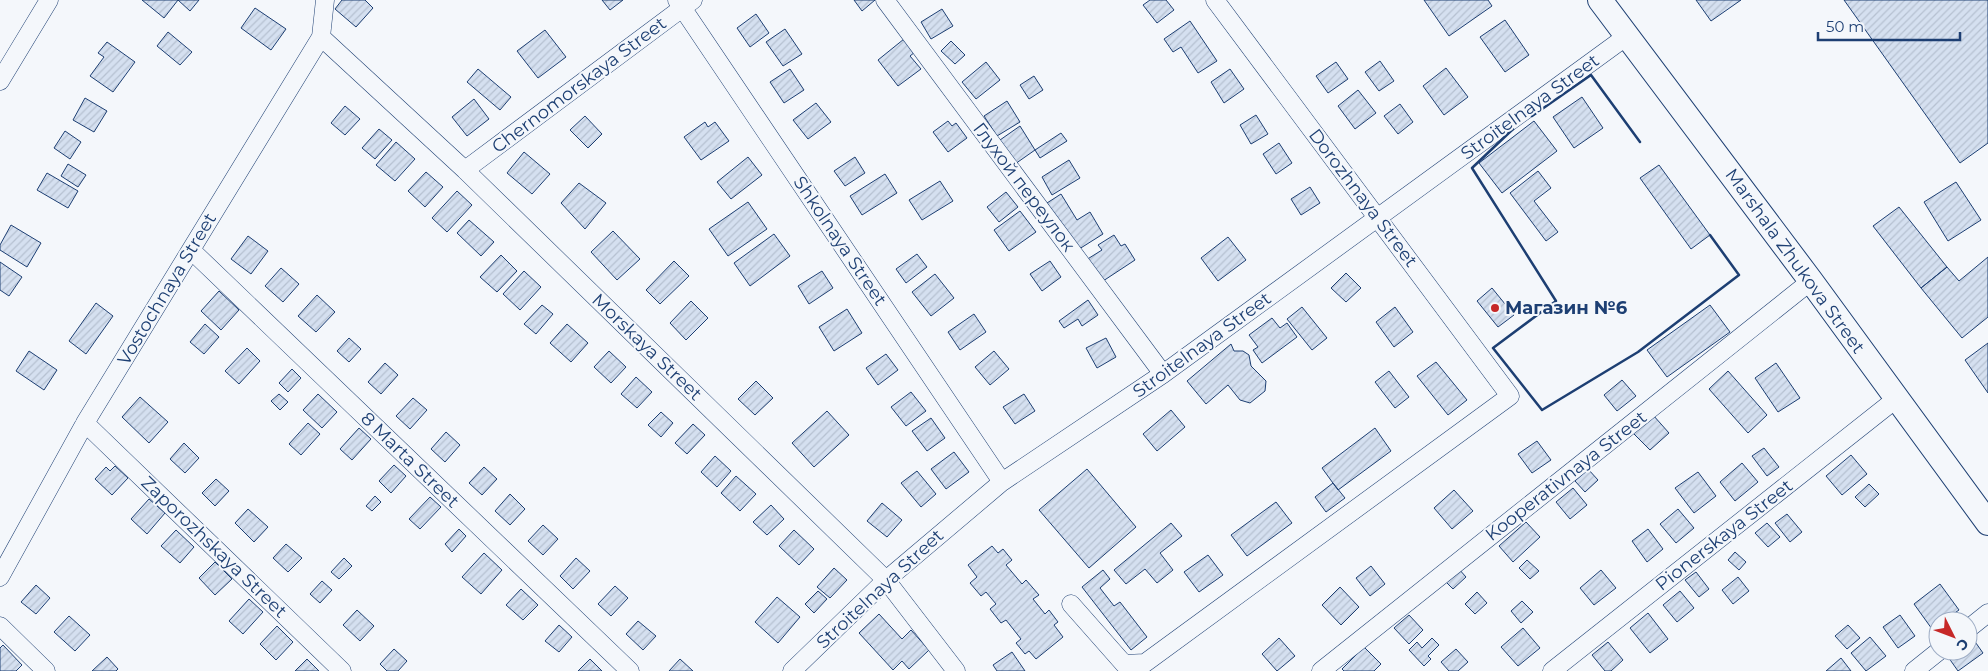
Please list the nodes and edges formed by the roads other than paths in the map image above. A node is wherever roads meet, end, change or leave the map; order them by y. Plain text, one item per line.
1 (49, 0) edge
2 (325, 0) edge
3 (884, 0) edge
4 (1215, 0) edge
5 (1600, 0) edge
6 (684, 2) edge
7 (1627, 36) junction
8 (321, 37) junction
9 (0, 81) edge
10 (465, 170) junction
11 (1378, 218) junction
12 (191, 250) junction
13 (1811, 281) junction
14 (1163, 374) junction
15 (1896, 399) junction
16 (85, 423) junction
17 (1002, 482) junction
18 (1986, 518) edge
19 (0, 577) edge
20 (886, 580) junction
21 (1071, 604) dead end
22 (0, 626) edge
23 (1928, 660) edge
24 (46, 671) edge
25 (342, 671) edge
26 (630, 671) edge
27 (792, 671) edge
28 (956, 671) edge
29 (1321, 671) edge
30 (1552, 671) edge
31 (1914, 671) edge

1 - 9 street
2 - 8 street, Vostochnaya Street
3 - 14 street, Глухой переулок
4 - 11 street, Dorozhnaya Street
5 - 7 main road, Marshala Zhukova Street
6 - 10 street, Chernomorskaya Street
6 - 17 street, Shkolnaya Street
7 - 11 street, Stroitelnaya Street
7 - 13 main road, Marshala Zhukova Street
8 - 10 street, Morskaya Street
8 - 12 street, Vostochnaya Street
10 - 20 street, Morskaya Street
11 - 14 street, Stroitelnaya Street
11 - 21 street, Dorozhnaya Street
12 - 16 street, Vostochnaya Street
12 - 26 street, 8 Marta Street
13 - 15 main road, Marshala Zhukova Street
13 - 29 street, Kooperativnaya Street
14 - 17 street, Stroitelnaya Street
15 - 18 main road, Marshala Zhukova Street
15 - 30 street, Pionerskaya Street
16 - 19 street, Vostochnaya Street
16 - 25 street, Zaporozhskaya Street
17 - 20 street, Stroitelnaya Street
20 - 27 street, Stroitelnaya Street
20 - 28 street, Morskaya Street
22 - 24 street
23 - 31 street

